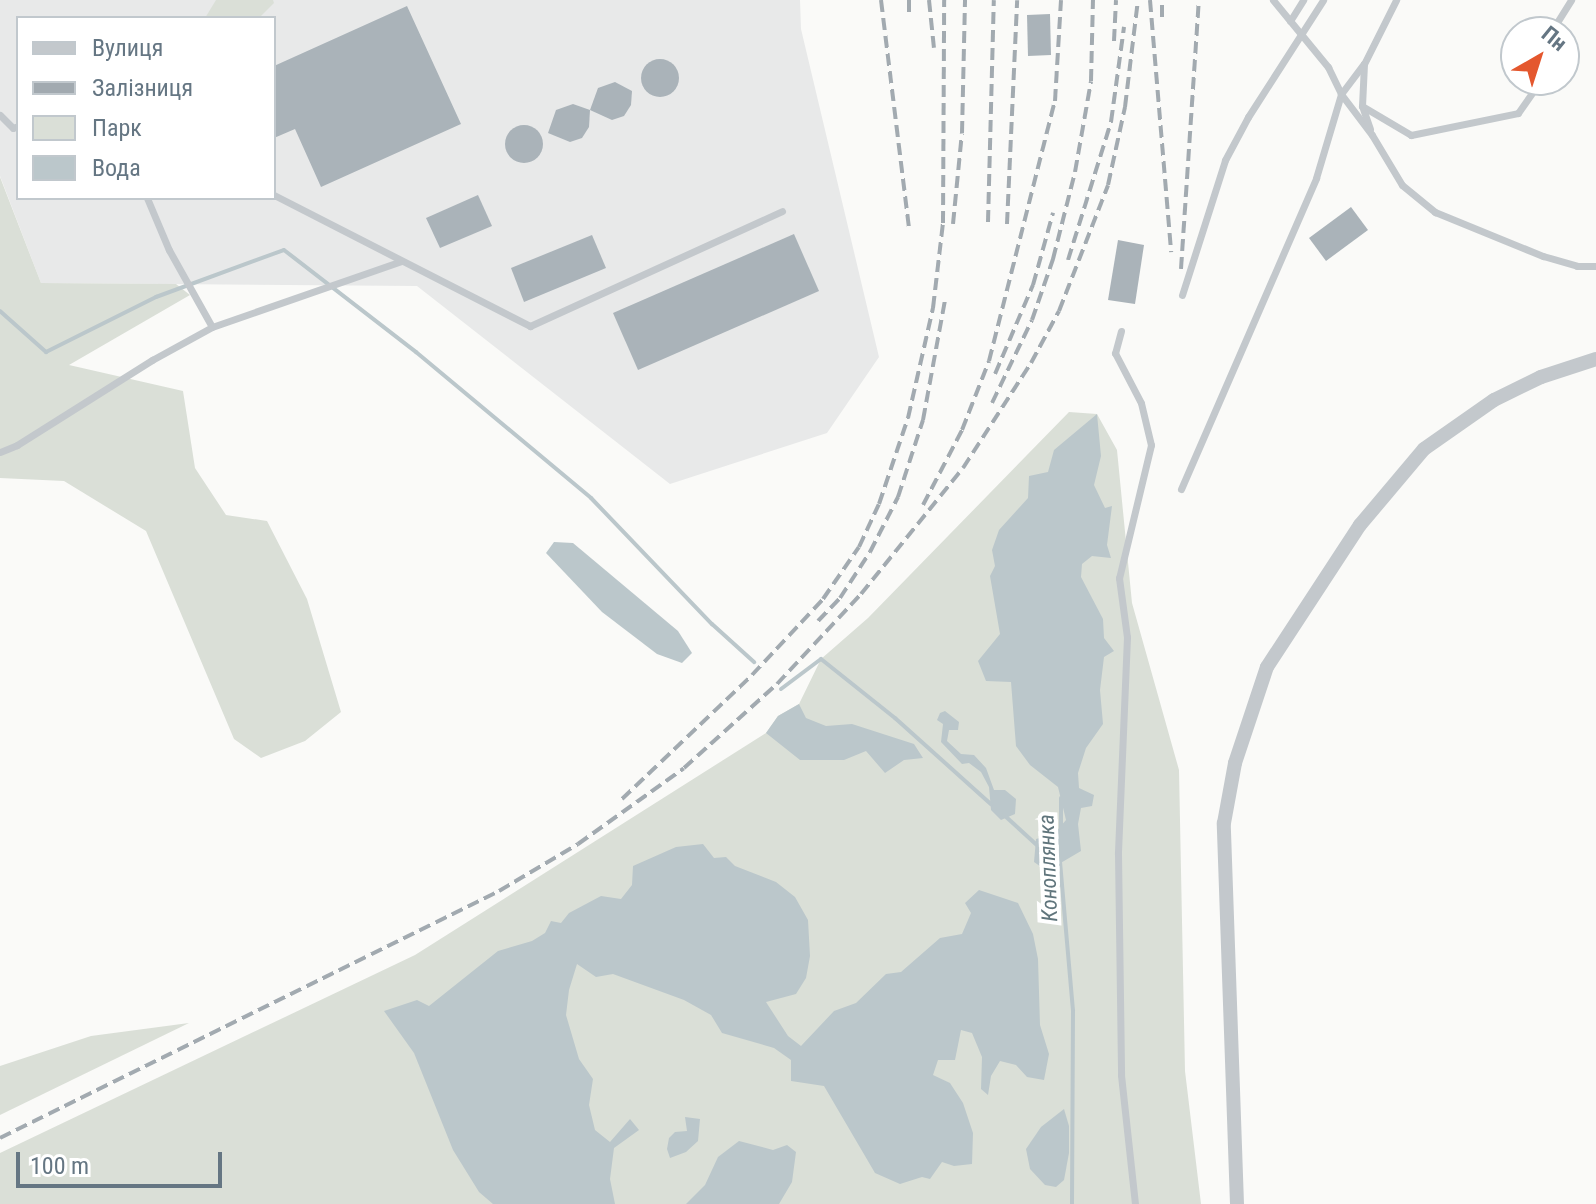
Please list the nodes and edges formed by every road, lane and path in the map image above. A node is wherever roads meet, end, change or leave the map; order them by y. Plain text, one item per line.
1 (1273, 0) edge
2 (1303, 0) edge
3 (1323, 0) edge
4 (1396, 0) edge
5 (1290, 21) junction
6 (1302, 35) junction
7 (1364, 64) junction
8 (1341, 94) junction
9 (1530, 96) edge
10 (1362, 106) junction
11 (0, 115) edge
12 (16, 127) edge
13 (1372, 135) junction
14 (276, 196) edge
15 (148, 200) edge
16 (782, 211) dead end
17 (401, 261) junction
18 (1596, 266) edge
19 (1182, 295) dead end
20 (212, 327) junction
21 (1121, 331) dead end
22 (1596, 359) edge
23 (0, 452) edge
24 (1181, 489) dead end
25 (1135, 1204) edge
26 (1237, 1204) edge

1 - 5 lane
2 - 5 lane
3 - 6 lane
4 - 7 lane
5 - 6 lane
6 - 8 lane
6 - 19 lane
7 - 8 lane
7 - 10 lane
8 - 13 lane
8 - 24 lane
9 - 10 lane
10 - 13 lane
11 - 12 lane
13 - 18 lane
14 - 17 lane
15 - 20 lane
16 - 17 lane
17 - 20 lane
20 - 23 lane
21 - 25 lane
22 - 26 street

